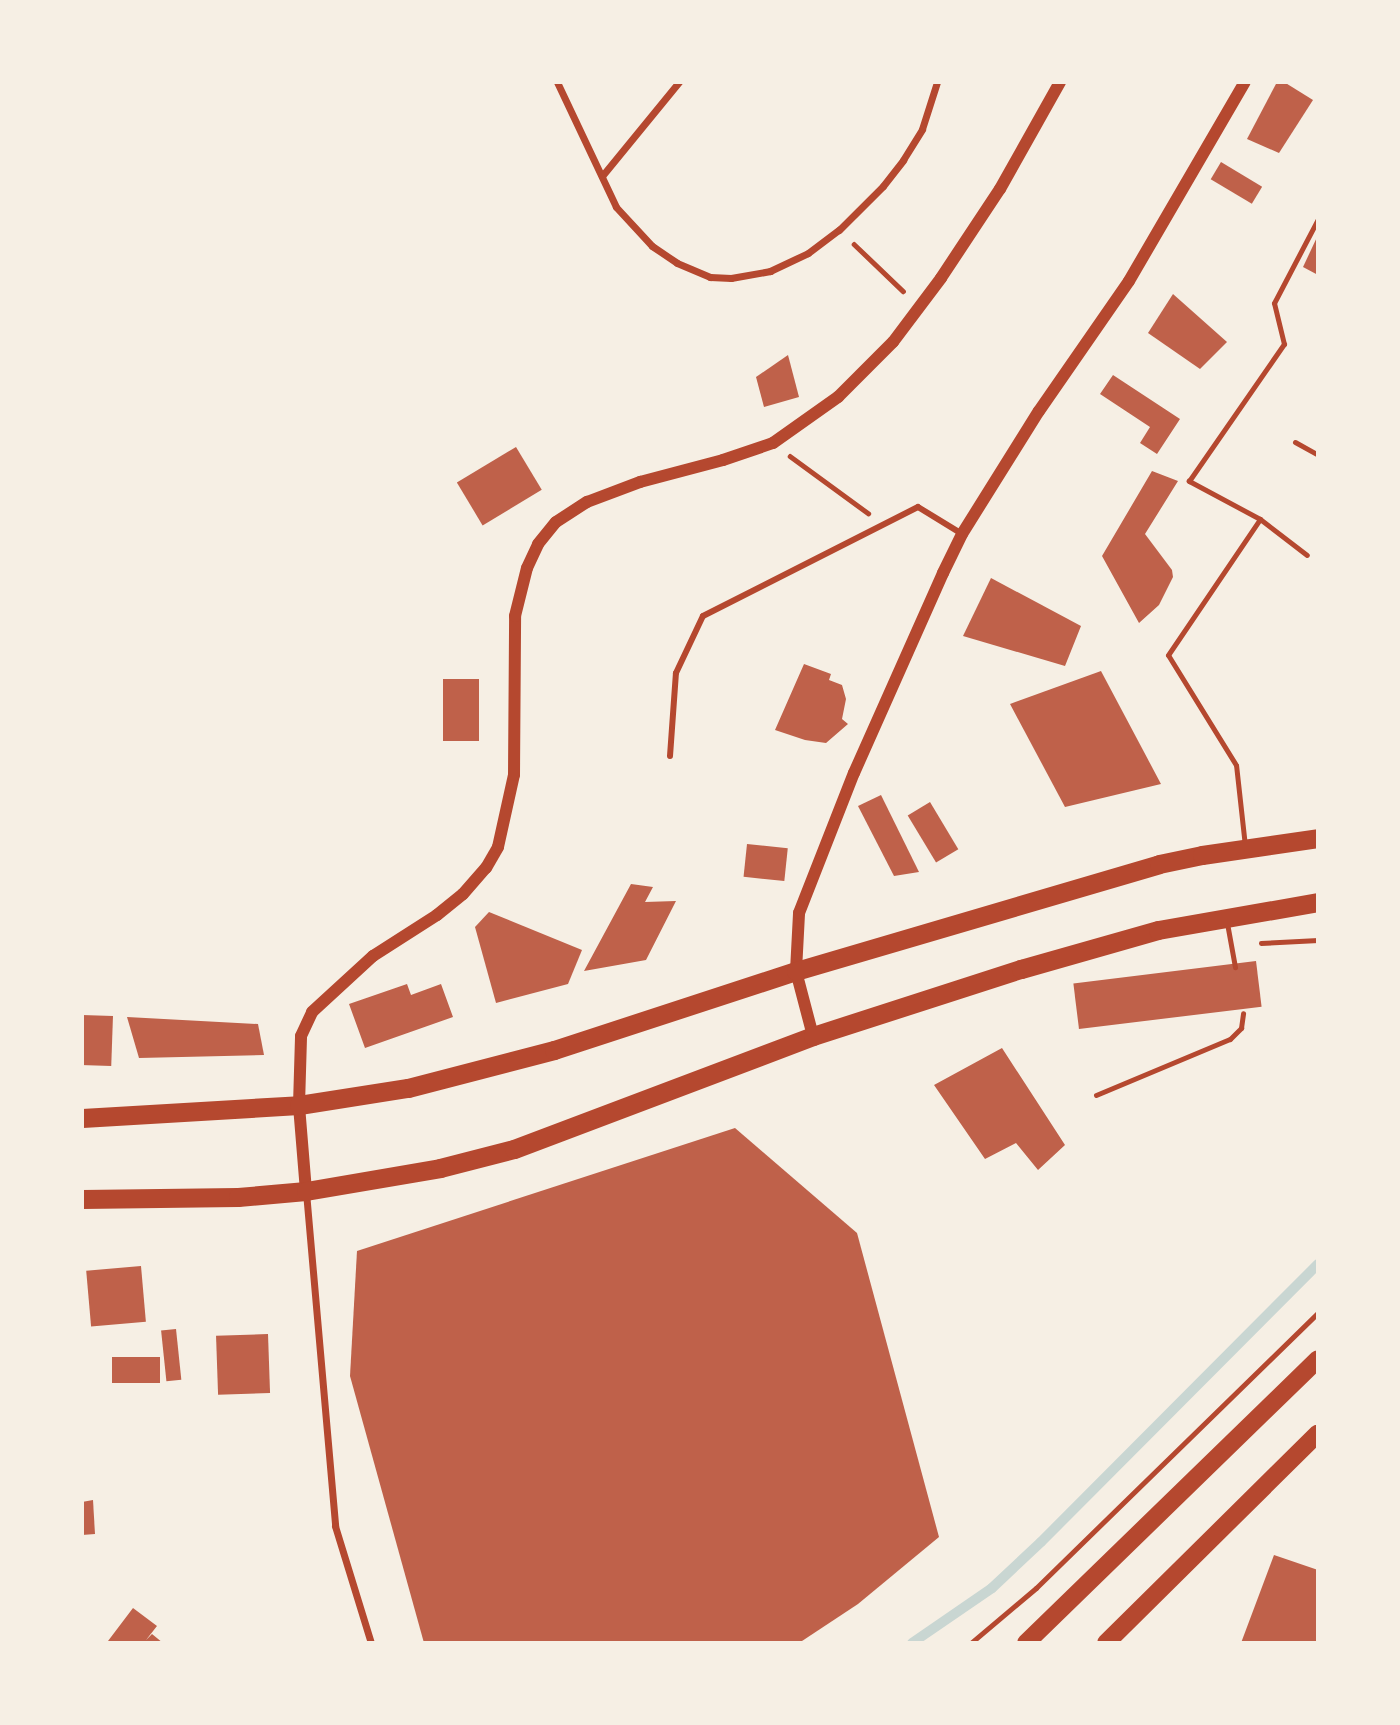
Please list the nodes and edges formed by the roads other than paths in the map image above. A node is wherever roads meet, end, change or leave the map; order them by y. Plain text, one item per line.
1 (557, 82) edge
2 (679, 82) edge
3 (937, 82) edge
4 (1060, 82) edge
5 (1245, 82) edge
6 (601, 176) junction
7 (1318, 219) edge
8 (1295, 442) dead end
9 (1318, 455) edge
10 (1260, 519) junction
11 (962, 534) junction
12 (1307, 555) dead end
13 (670, 756) dead end
14 (1318, 838) edge
15 (1245, 847) junction
16 (1318, 902) edge
17 (1226, 916) junction
18 (1234, 967) dead end
19 (796, 971) junction
20 (1243, 1013) dead end
21 (813, 1036) junction
22 (1096, 1095) dead end
23 (299, 1105) junction
24 (82, 1118) edge
25 (306, 1191) junction
26 (82, 1199) edge
27 (1318, 1359) edge
28 (1318, 1433) edge
29 (370, 1643) edge
30 (1026, 1643) edge
31 (1106, 1643) edge

1 - 6 street
2 - 6 street
3 - 6 street
4 - 23 street
5 - 11 street
7 - 10 lane
8 - 9 lane
10 - 12 lane
10 - 15 lane
11 - 13 street
11 - 19 street
14 - 15 highway
15 - 19 highway
16 - 17 highway
17 - 18 lane
17 - 21 highway
19 - 21 street
19 - 23 highway
20 - 22 lane
21 - 25 highway
23 - 24 highway
23 - 25 street
25 - 26 highway
25 - 29 street
27 - 30 main road
28 - 31 main road

